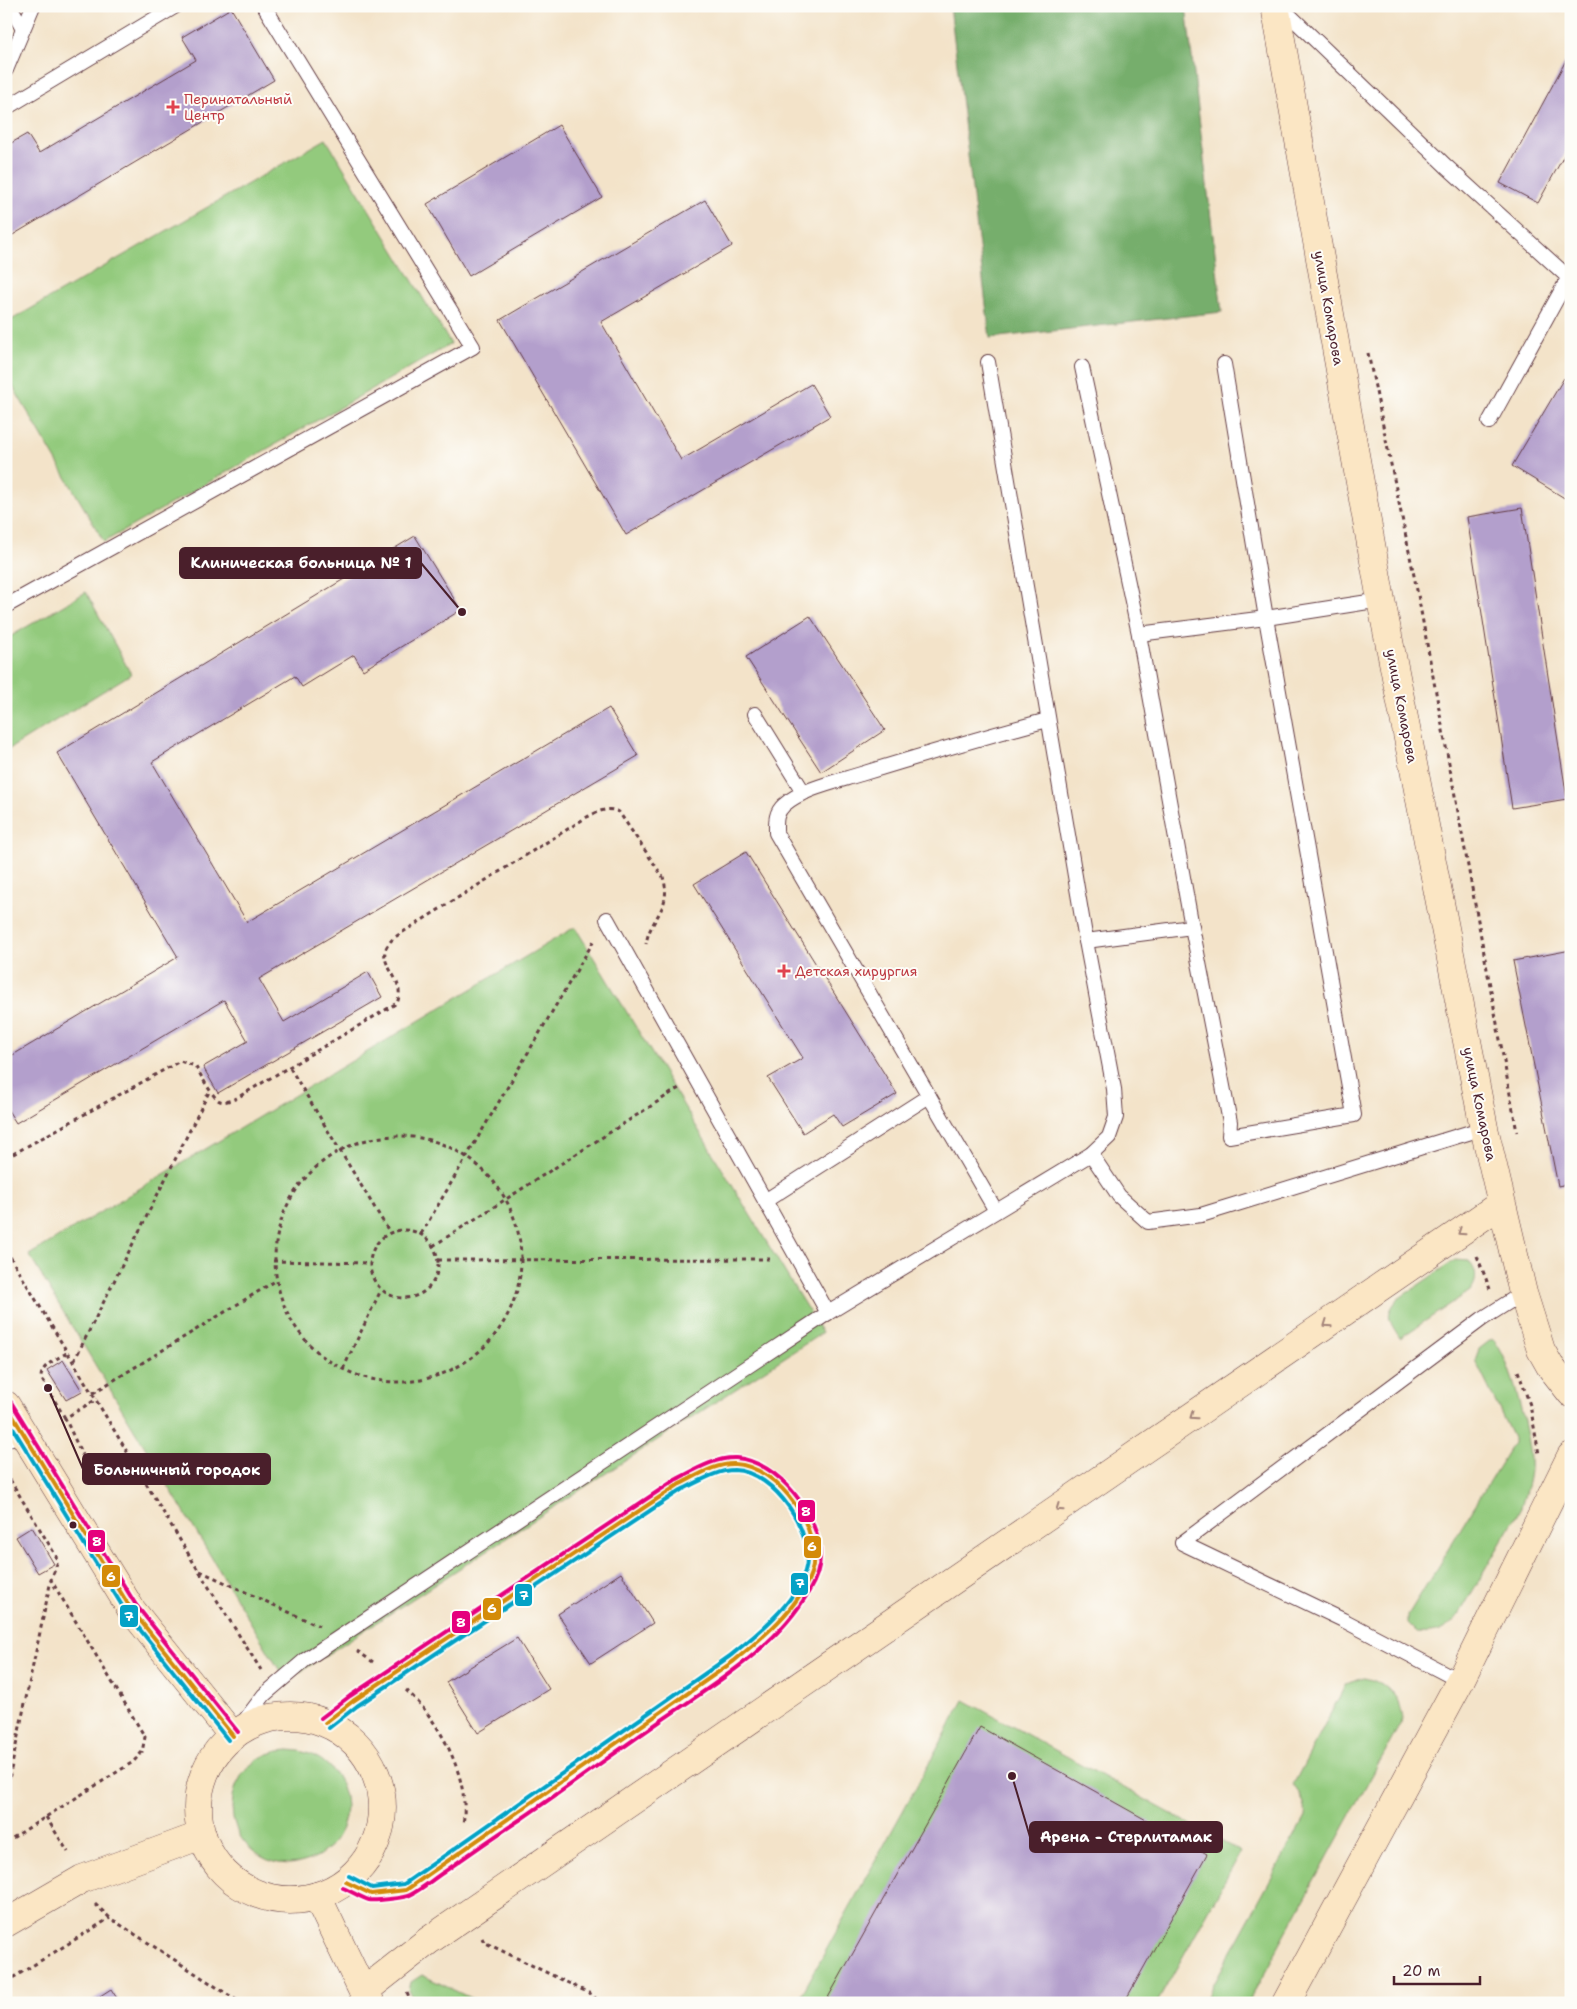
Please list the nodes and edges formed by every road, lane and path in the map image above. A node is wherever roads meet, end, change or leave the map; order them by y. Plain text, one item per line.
1 (10, 6) edge
2 (33, 6) edge
3 (176, 6) edge
4 (264, 6) edge
5 (1275, 6) edge
6 (1280, 6) edge
7 (23, 29) junction
8 (6, 70) edge
9 (6, 108) edge
10 (1570, 275) edge
11 (1367, 346) dead end
12 (988, 362) dead end
13 (1224, 364) dead end
14 (1082, 367) dead end
15 (1489, 422) dead end
16 (1381, 600) junction
17 (6, 606) edge
18 (1266, 618) junction
19 (1139, 634) junction
20 (755, 714) dead end
21 (1048, 720) junction
22 (804, 793) junction
23 (607, 918) joint
24 (1192, 927) junction
25 (1086, 941) junction
26 (646, 947) dead end
27 (290, 1068) junction
28 (696, 1077) junction
29 (210, 1090) junction
30 (929, 1096) junction
31 (1484, 1128) junction
32 (1518, 1140) dead end
33 (340, 1151) junction
34 (1091, 1154) junction
35 (466, 1157) junction
36 (6, 1158) edge
37 (506, 1199) junction
38 (765, 1201) junction
39 (1501, 1204) junction
40 (996, 1211) junction
41 (1463, 1230) junction
42 (390, 1232) junction
43 (421, 1234) junction
44 (433, 1246) junction
45 (6, 1250) edge
46 (520, 1259) junction
47 (798, 1259) junction
48 (438, 1260) junction
49 (273, 1261) junction
50 (370, 1263) junction
51 (277, 1280) junction
52 (381, 1290) junction
53 (1524, 1293) junction
54 (1497, 1310) junction
55 (828, 1313) junction
56 (1564, 1323) dead end
57 (1571, 1336) edge
58 (68, 1352) junction
59 (74, 1361) junction
60 (1515, 1364) dead end
61 (343, 1369) junction
62 (93, 1393) junction
63 (1571, 1393) edge
64 (97, 1398) junction
65 (6, 1405) edge
66 (65, 1418) junction
67 (14, 1437) edge
68 (1571, 1456) edge
69 (1540, 1460) dead end
70 (83, 1466) dead end
71 (6, 1474) edge
72 (28, 1496) dead end
73 (22, 1500) junction
74 (51, 1580) junction
75 (1460, 1681) junction
76 (272, 1687) junction
77 (325, 1723) junction
78 (233, 1736) junction
79 (6, 1793) edge
80 (46, 1817) junction
81 (202, 1835) junction
82 (6, 1842) edge
83 (68, 1852) dead end
84 (346, 1882) junction
85 (317, 1896) junction
86 (92, 1900) dead end
87 (110, 1918) junction
88 (6, 1923) edge
89 (6, 1982) edge
90 (592, 1995) dead end
91 (367, 1997) edge
92 (241, 2003) edge
93 (599, 2003) edge
94 (1286, 2003) edge

1 - 7 lane
2 - 7 lane
3 - 9 lane
4 - 17 lane
5 - 16 street, улица Комарова
6 - 10 lane
7 - 8 lane
10 - 15 lane
11 - 32 path
12 - 21 lane
13 - 18 lane
14 - 19 lane
16 - 18 lane
16 - 31 street, улица Комарова
18 - 19 lane
18 - 24 lane
19 - 24 lane
20 - 22 lane
21 - 22 lane
21 - 25 lane
22 - 30 lane
23 - 28 lane
23 - 35 path
24 - 25 lane
25 - 34 lane
26 - 27 path
27 - 29 path
27 - 33 path
28 - 37 path
28 - 38 lane
29 - 36 path
29 - 59 path
30 - 38 lane
30 - 40 lane
31 - 34 lane
31 - 39 street, улица Комарова
33 - 35 path
33 - 42 path
33 - 49 path
34 - 40 lane
35 - 37 path
35 - 43 path
37 - 44 path
37 - 46 path
38 - 47 lane
39 - 41 street
39 - 53 street, улица Комарова
40 - 55 lane
41 - 54 path
41 -> 91 street
42 - 43 path
42 - 50 path
43 - 44 path
44 - 48 path
45 - 58 path
46 - 47 path
46 - 48 path
46 - 61 path
47 - 55 lane
48 - 52 path
49 - 50 path
49 - 51 path
50 - 52 path
51 - 61 path
51 - 62 path
52 - 61 path
53 - 54 lane
53 - 63 street, улица Комарова
54 - 75 lane
55 - 76 lane
56 - 57 path
58 - 59 path
58 - 66 path
59 - 62 path
60 - 69 path
62 - 64 path
64 - 66 path
64 - 76 path
65 - 67 street
66 - 70 path
67 - 78 street
68 - 75 street
71 - 73 path
72 - 73 path
73 - 74 path
74 - 79 path
74 - 80 path
75 - 94 street
76 - 78 lane
77 - 78 street
77 - 84 street
77 - 84 lane
78 - 81 street
80 - 82 path
80 - 83 path
81 - 85 street
81 - 88 street
84 - 85 street
85 - 91 street
86 - 87 path
87 - 89 path
87 - 92 path
90 - 93 path

